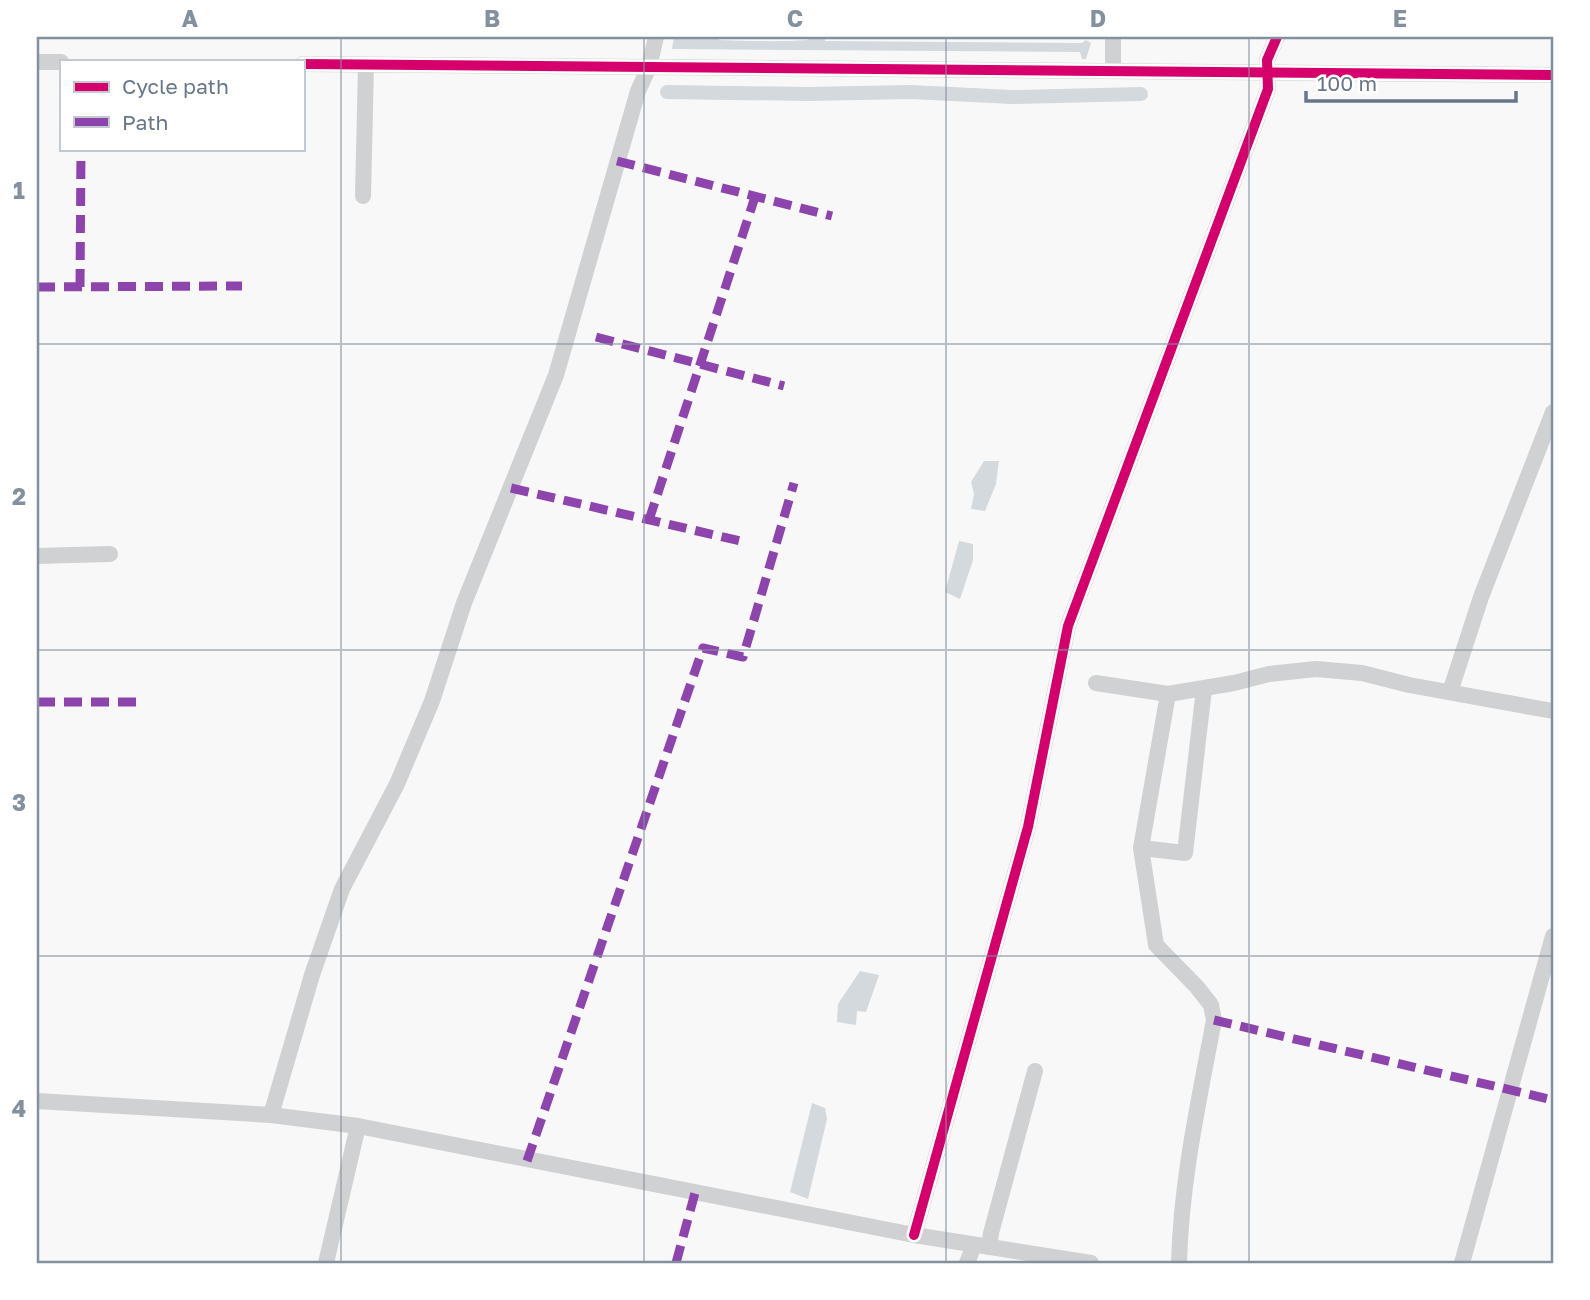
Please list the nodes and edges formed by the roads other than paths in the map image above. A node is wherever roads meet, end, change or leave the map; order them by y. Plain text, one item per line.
1 (656, 37) edge
2 (1113, 37) edge
3 (1277, 37) edge
4 (37, 62) edge
5 (60, 62) edge
6 (304, 64) edge
7 (366, 65) junction
8 (649, 67) junction
9 (1113, 71) junction
10 (1268, 73) junction
11 (1553, 75) edge
12 (363, 196) dead end
13 (1553, 412) edge
14 (110, 554) dead end
15 (37, 556) edge
16 (1096, 683) dead end
17 (1203, 689) junction
18 (1450, 692) junction
19 (1168, 694) junction
20 (1553, 711) edge
21 (1141, 848) junction
22 (1553, 936) edge
23 (1035, 1071) dead end
24 (37, 1101) edge
25 (271, 1115) junction
26 (358, 1126) junction
27 (914, 1235) junction
28 (982, 1246) junction
29 (1074, 1262) edge
30 (326, 1263) edge
31 (967, 1263) edge
32 (1091, 1263) edge
33 (1179, 1263) edge
34 (1462, 1263) edge

1 - 8 street
2 - 9 street
3 - 10 street
4 - 5 street
6 - 7 street
7 - 8 street
7 - 12 street
8 - 9 street
8 - 25 street
9 - 10 street
10 - 11 street
10 - 27 street
13 - 18 street
14 - 15 street
16 - 19 street
17 - 18 street
17 - 19 street
17 - 21 street
18 - 20 street
19 - 21 street
21 - 33 street
22 - 34 street
23 - 28 street
24 - 25 street
25 - 26 street
26 - 27 street
26 - 30 street
27 - 28 street
28 - 29 street
28 - 31 street
29 - 32 street

